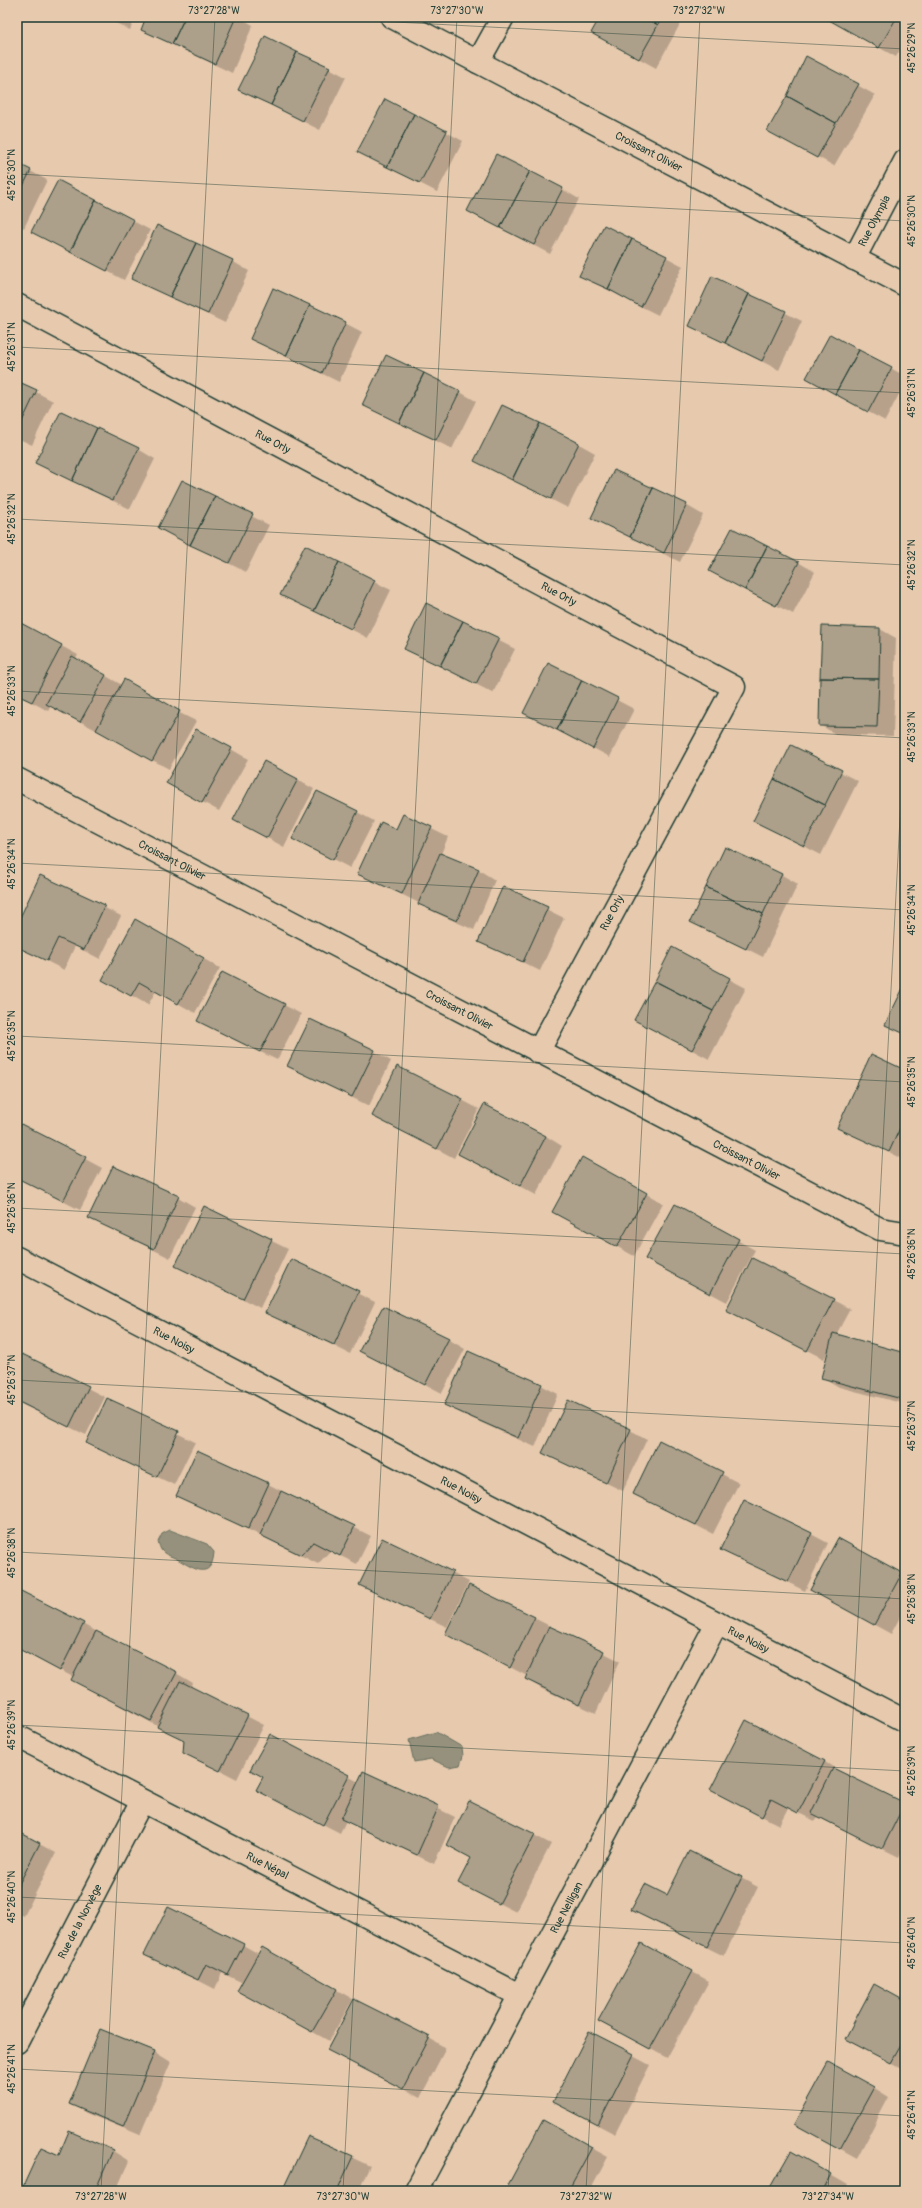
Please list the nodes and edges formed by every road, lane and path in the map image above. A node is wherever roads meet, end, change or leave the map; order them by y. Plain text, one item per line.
1 (392, 17) edge
2 (503, 17) edge
3 (478, 62) junction
4 (905, 162) edge
5 (854, 259) junction
6 (905, 285) edge
7 (17, 305) edge
8 (17, 779) edge
9 (538, 1052) junction
10 (905, 1234) edge
11 (17, 1258) edge
12 (717, 1623) junction
13 (905, 1721) edge
14 (17, 1736) edge
15 (142, 1801) junction
16 (519, 1995) junction
17 (17, 2042) edge
18 (416, 2191) edge

1 - 3 street, Croissant Olivier
2 - 3 street
3 - 5 street, Croissant Olivier
4 - 5 street, Rue Olympia
5 - 6 street, Croissant Olivier
7 - 9 street, Rue Orly
8 - 9 street, Croissant Olivier
9 - 10 street, Croissant Olivier
11 - 12 street, Rue Noisy
12 - 13 street, Rue Noisy
12 - 16 street, Rue Nelligan
14 - 15 street, Rue Népal
15 - 16 street, Rue Népal
15 - 17 street, Rue de la Norvège
16 - 18 street, Rue Nelligan

